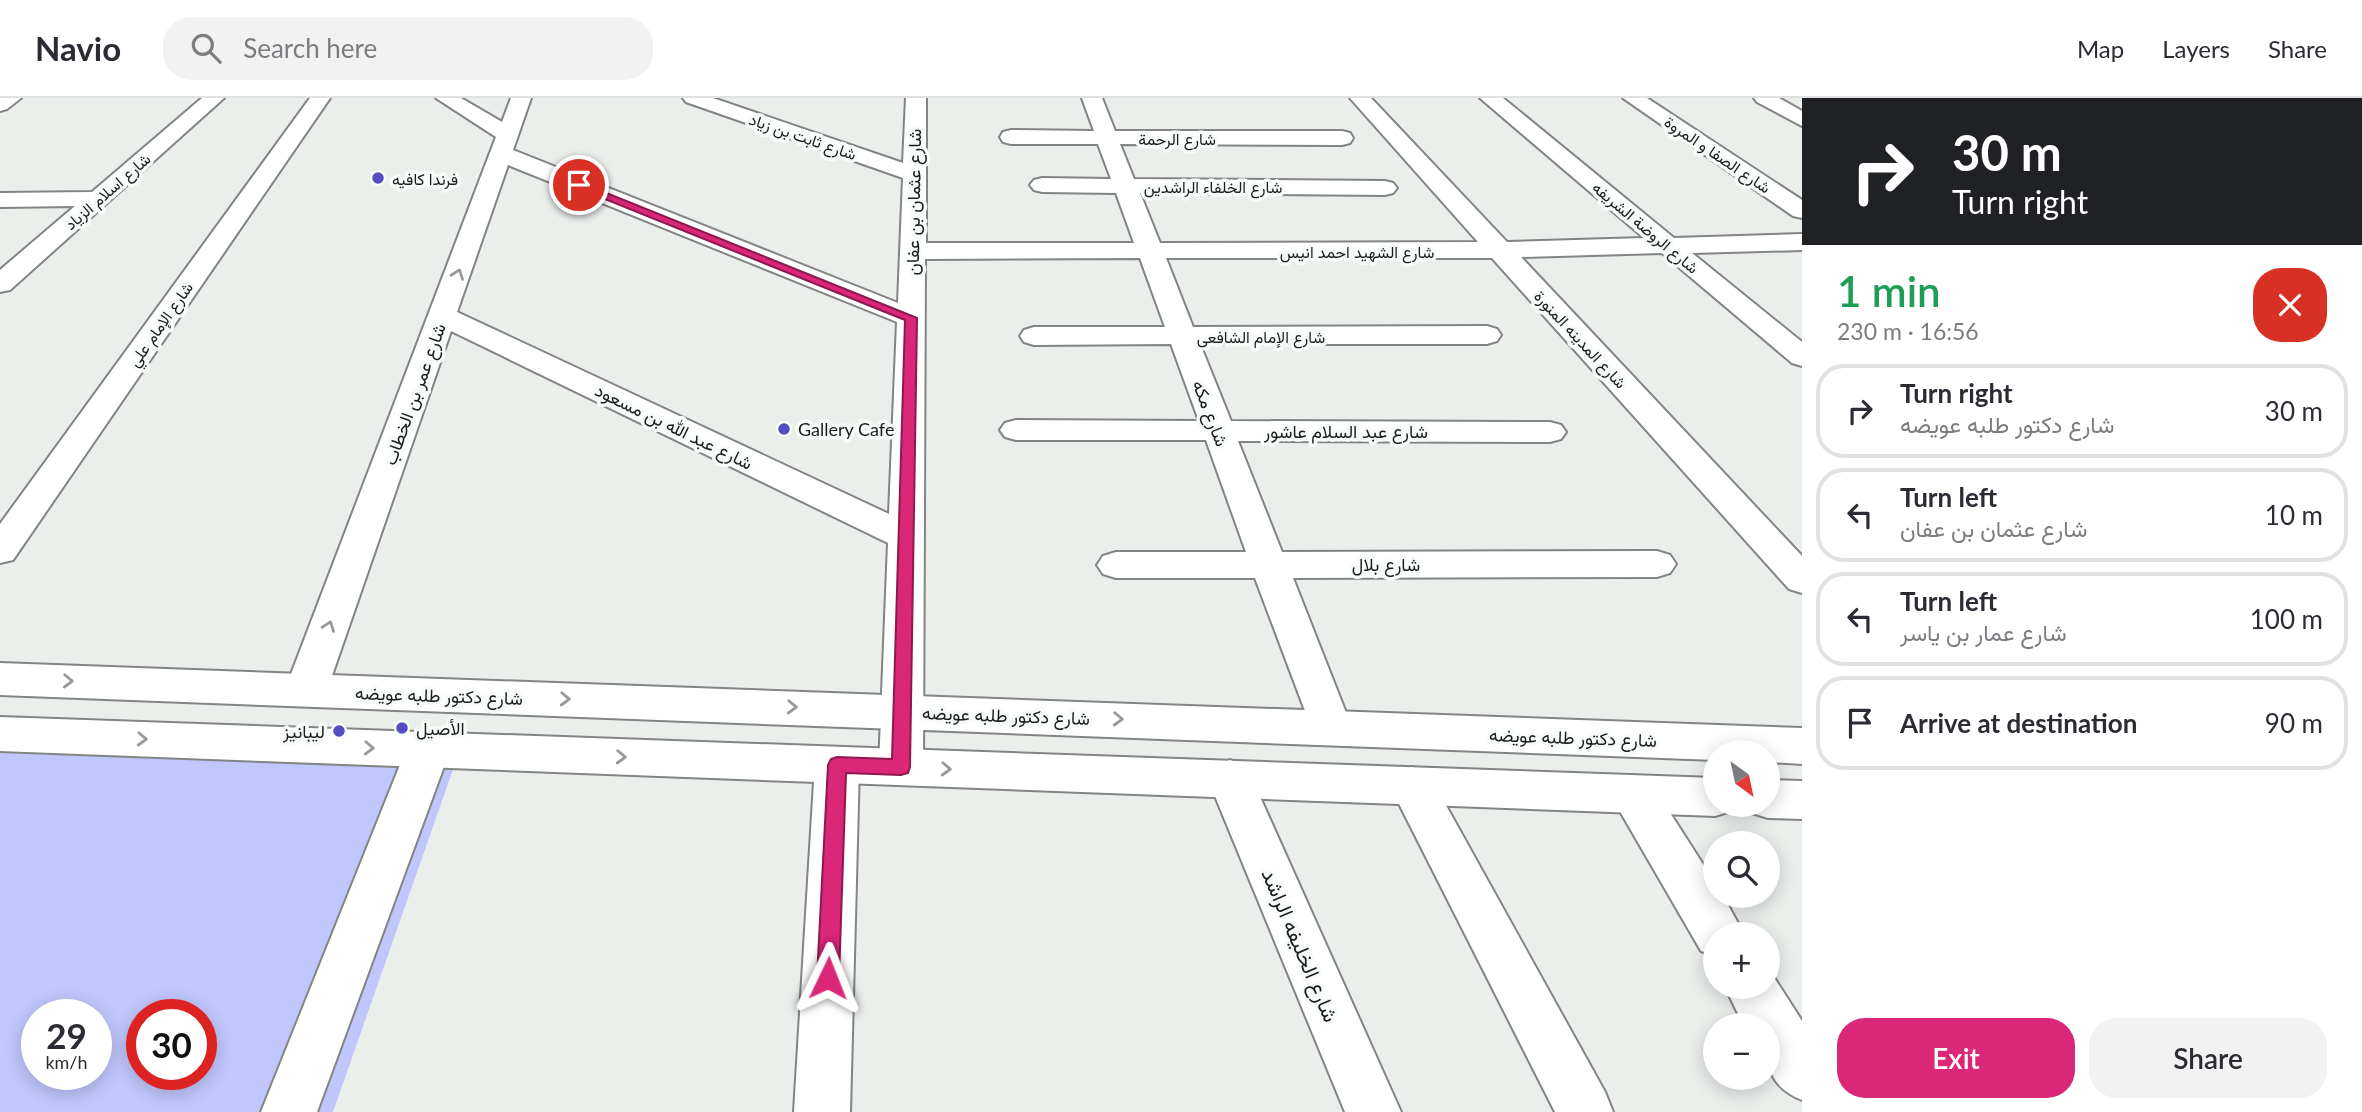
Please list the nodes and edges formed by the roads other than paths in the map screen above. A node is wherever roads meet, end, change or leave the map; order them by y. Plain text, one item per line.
1 (11, 98) edge
2 (214, 98) edge
3 (320, 98) edge
4 (446, 98) edge
5 (521, 98) edge
6 (692, 98) edge
7 (916, 98) edge
8 (1092, 98) edge
9 (1360, 98) edge
10 (1490, 98) edge
11 (1633, 98) edge
12 (1800, 98) edge
13 (1765, 99) edge
14 (0, 105) edge
15 (1802, 120) edge
16 (1011, 137) dead end
17 (1107, 137) junction
18 (1342, 138) dead end
19 (504, 144) junction
20 (914, 174) junction
21 (1042, 185) dead end
22 (1125, 186) junction
23 (1385, 188) dead end
24 (98, 199) junction
25 (0, 200) edge
26 (1802, 211) edge
27 (1802, 242) edge
28 (1670, 246) junction
29 (1500, 250) junction
30 (912, 251) junction
31 (1150, 251) junction
32 (0, 284) edge
33 (443, 316) junction
34 (911, 318) junction
35 (1488, 335) dead end
36 (1034, 336) dead end
37 (1182, 336) junction
38 (1802, 357) edge
39 (1016, 430) dead end
40 (1218, 430) junction
41 (1550, 432) dead end
42 (906, 537) junction
43 (0, 551) edge
44 (1657, 564) dead end
45 (1116, 565) dead end
46 (1270, 565) junction
47 (1802, 580) edge
48 (0, 679) edge
49 (306, 690) junction
50 (902, 711) junction
51 (1331, 728) junction
52 (0, 734) edge
53 (1802, 746) edge
54 (428, 750) junction
55 (837, 765) junction
56 (901, 767) junction
57 (1230, 779) junction
58 (1412, 786) junction
59 (1633, 794) junction
60 (1703, 797) edge
61 (1780, 799) edge
62 (1802, 800) edge
63 (1711, 922) edge
64 (1758, 999) edge
65 (1802, 1072) edge
66 (289, 1112) edge
67 (822, 1112) edge
68 (1373, 1112) edge
69 (1585, 1112) edge

1 - 14 street
2 - 24 street, شارع اسلام الزياد
3 - 43 street, شارع الإمام علي
4 - 19 street
5 - 19 street, شارع عمر بن الخطاب
6 - 20 street, شارع ثابت بن زياد
7 - 20 street, شارع عثمان بن عفان
8 - 17 street, شارع مكه
9 - 29 street, شارع المدينه المنورة
10 - 28 street, شارع الروضة الشريفه
11 - 26 street, شارع الصفا و المروة
12 - 13 street
13 - 15 street
16 - 17 street, شارع الرحمة
17 - 18 street, شارع الرحمة
17 - 22 street, شارع مكه
33 -> 19 street, شارع عمر بن الخطاب
19 - 34 street
20 - 30 street, شارع عثمان بن عفان
21 - 22 street, شارع الخلفاء الراشدين
22 - 23 street, شارع الخلفاء الراشدين
22 - 31 street, شارع مكه
24 - 25 street
24 - 32 street, شارع اسلام الزياد
27 - 28 street, شارع الشهيد احمد انيس
28 - 29 street, شارع الشهيد احمد انيس
28 - 38 street, شارع الروضة الشريفه
29 - 31 street, شارع الشهيد احمد انيس
29 - 47 street, شارع المدينه المنورة
30 - 31 street, شارع الشهيد احمد انيس
30 - 34 street, شارع عثمان بن عفان
31 - 37 street, شارع مكه
33 - 42 street, شارع عبد الله بن مسعود
49 -> 33 street, شارع عمر بن الخطاب
34 - 42 street, شارع عثمان بن عفان
35 - 37 street, شارع الإمام الشافعى
36 - 37 street, شارع الإمام الشافعى
37 - 40 street, شارع مكه
39 - 40 street, شارع عبد السلام عاشور
40 - 41 street, شارع عبد السلام عاشور
40 - 46 street, شارع مكه
42 - 50 street, شارع عثمان بن عفان
44 - 46 street, شارع بلال
45 - 46 street, شارع بلال
46 - 51 street, شارع مكه
48 -> 49 street, شارع دكتور طلبه عويضه
49 -> 50 street, شارع دكتور طلبه عويضه
50 -> 51 street, شارع دكتور طلبه عويضه
50 - 56 street, شارع عثمان بن عفان
51 - 53 street, شارع دكتور طلبه عويضه
52 -> 54 street
54 -> 55 street
54 - 66 street
55 - 56 street
55 - 67 street
56 -> 57 street
57 - 58 street
57 - 68 street, شارع الخليفه الراشد
58 - 59 street
58 - 69 street
59 - 60 street
59 - 63 street
61 - 62 street
64 - 65 street

